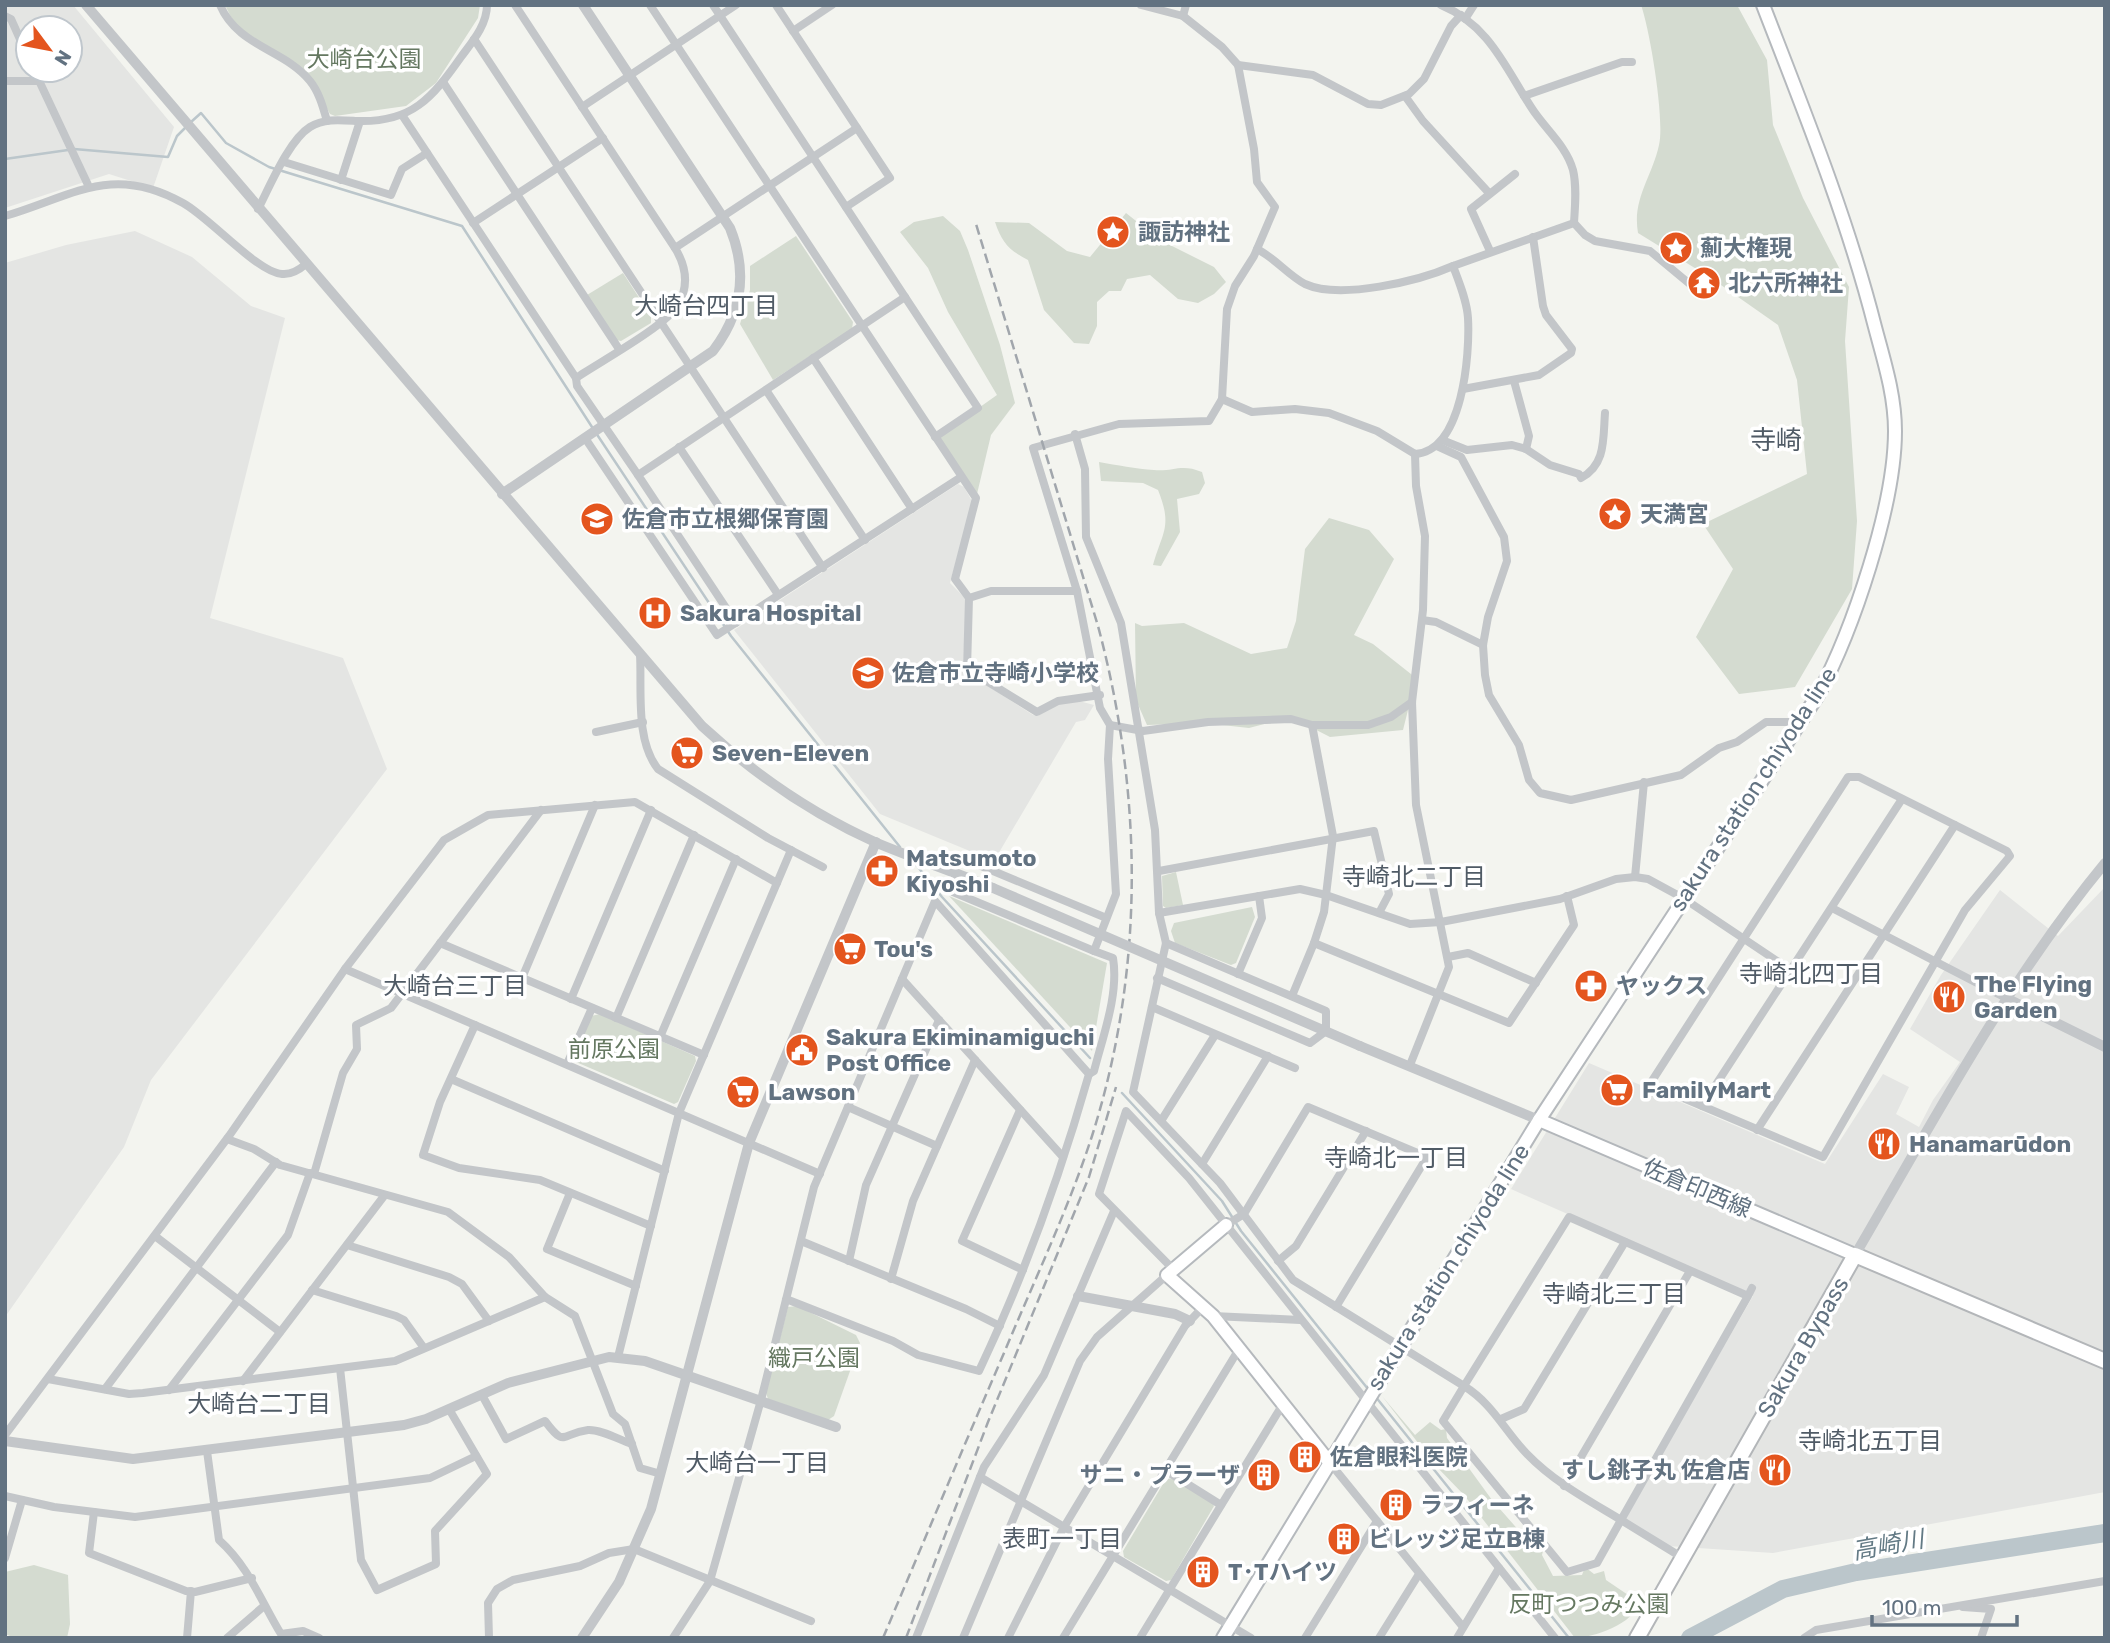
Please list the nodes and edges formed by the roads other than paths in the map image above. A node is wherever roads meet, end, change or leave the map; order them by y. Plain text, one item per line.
1 (86, 5) edge
2 (219, 5) edge
3 (487, 5) edge
4 (515, 5) edge
5 (583, 5) edge
6 (650, 5) edge
7 (713, 5) edge
8 (736, 5) edge
9 (776, 5) edge
10 (832, 5) edge
11 (1141, 5) edge
12 (1186, 5) edge
13 (1441, 5) edge
14 (1474, 5) edge
15 (1763, 5) edge
16 (720, 16) junction
17 (1183, 16) junction
18 (1463, 17) junction
19 (793, 31) junction
20 (474, 39) junction
21 (676, 45) junction
22 (1632, 62) dead end
23 (1238, 65) junction
24 (629, 76) junction
25 (443, 82) junction
26 (40, 84) edge
27 (1405, 96) junction
28 (1524, 96) junction
29 (582, 107) junction
30 (402, 115) junction
31 (327, 121) junction
32 (360, 121) junction
33 (857, 128) junction
34 (603, 138) junction
35 (427, 153) junction
36 (813, 157) junction
37 (284, 162) junction
38 (558, 167) junction
39 (1515, 174) dead end
40 (341, 180) junction
41 (769, 186) junction
42 (89, 187) junction
43 (1489, 193) junction
44 (517, 194) junction
45 (846, 207) junction
46 (258, 208) junction
47 (5, 216) edge
48 (723, 217) junction
49 (474, 223) junction
50 (1574, 223) junction
51 (1533, 237) junction
52 (676, 248) junction
53 (1257, 249) junction
54 (1490, 251) junction
55 (306, 264) junction
56 (1453, 266) junction
57 (1697, 290) dead end
58 (905, 297) junction
59 (661, 322) junction
60 (861, 326) junction
61 (619, 349) junction
62 (813, 358) junction
63 (691, 368) junction
64 (576, 378) junction
65 (1514, 381) junction
66 (1463, 389) junction
67 (766, 390) junction
68 (1222, 399) junction
69 (1605, 413) dead end
70 (724, 418) junction
71 (604, 426) junction
72 (1076, 434) junction
73 (934, 437) junction
74 (585, 438) junction
75 (1440, 443) junction
76 (678, 447) junction
77 (1526, 450) junction
78 (1415, 454) junction
79 (638, 475) junction
80 (961, 477) junction
81 (502, 494) junction
82 (912, 509) junction
83 (865, 540) junction
84 (823, 568) junction
85 (1077, 591) junction
86 (778, 593) junction
87 (969, 598) junction
88 (1422, 620) junction
89 (736, 623) junction
90 (1483, 645) junction
91 (640, 654) junction
92 (1100, 695) junction
93 (1412, 702) junction
94 (643, 722) junction
95 (1800, 722) junction
96 (1110, 725) junction
97 (1312, 725) junction
98 (1138, 730) junction
99 (596, 732) dead end
100 (1644, 782) junction
101 (1902, 799) junction
102 (595, 805) junction
103 (541, 810) junction
104 (651, 810) junction
105 (1955, 825) junction
106 (694, 835) junction
107 (1332, 836) junction
108 (876, 842) junction
109 (791, 850) junction
110 (736, 859) junction
111 (2105, 863) edge
112 (940, 866) junction
113 (823, 867) dead end
114 (1159, 871) junction
115 (956, 873) junction
116 (1635, 877) junction
117 (777, 883) junction
118 (1326, 895) junction
119 (1259, 896) junction
120 (1567, 896) junction
121 (1683, 898) junction
122 (1832, 908) junction
123 (1159, 913) junction
124 (1380, 913) junction
125 (1104, 917) junction
126 (1441, 922) junction
127 (1884, 935) junction
128 (1742, 938) junction
129 (440, 943) junction
130 (1166, 943) junction
131 (1314, 943) junction
132 (1094, 951) junction
133 (1448, 957) junction
134 (1936, 961) junction
135 (345, 969) junction
136 (1792, 971) junction
137 (1238, 974) junction
138 (522, 978) junction
139 (1157, 978) junction
140 (902, 979) junction
141 (1536, 983) junction
142 (402, 993) junction
143 (1438, 995) junction
144 (1292, 996) junction
145 (571, 999) junction
146 (2006, 999) junction
147 (1152, 1007) junction
148 (592, 1008) junction
149 (616, 1018) junction
150 (939, 1020) junction
151 (475, 1024) junction
152 (1326, 1031) junction
153 (1215, 1035) junction
154 (660, 1037) junction
155 (2105, 1047) edge
156 (704, 1055) junction
157 (1268, 1056) junction
158 (975, 1060) junction
159 (567, 1064) junction
160 (1410, 1065) junction
161 (1295, 1068) dead end
162 (1089, 1074) junction
163 (451, 1079) junction
164 (1702, 1106) junction
165 (848, 1107) junction
166 (1020, 1110) junction
167 (679, 1113) junction
168 (1539, 1120) junction
169 (1161, 1121) junction
170 (892, 1126) junction
171 (1758, 1130) junction
172 (1366, 1131) junction
173 (227, 1139) junction
174 (749, 1143) junction
175 (937, 1146) junction
176 (1063, 1157) junction
177 (276, 1162) junction
178 (1202, 1164) junction
179 (665, 1171) junction
180 (312, 1173) junction
181 (820, 1174) junction
182 (570, 1193) junction
183 (384, 1196) junction
184 (1114, 1211) junction
185 (1244, 1214) junction
186 (1226, 1225) junction
187 (651, 1226) junction
188 (155, 1236) junction
189 (802, 1241) junction
190 (1625, 1242) junction
191 (347, 1245) junction
192 (1855, 1255) junction
193 (849, 1261) junction
194 (1278, 1261) junction
195 (196, 1268) junction
196 (1023, 1270) junction
197 (1690, 1271) junction
198 (1170, 1272) junction
199 (891, 1279) junction
200 (636, 1286) junction
201 (312, 1290) junction
202 (1078, 1296) junction
203 (545, 1297) junction
204 (786, 1299) junction
205 (239, 1300) junction
206 (1133, 1305) junction
207 (1336, 1307) junction
208 (1208, 1312) junction
209 (1300, 1320) junction
210 (489, 1321) junction
211 (1190, 1321) junction
212 (1000, 1326) junction
213 (280, 1332) junction
214 (1399, 1345) junction
215 (424, 1348) junction
216 (1239, 1349) junction
217 (618, 1357) junction
218 (591, 1361) junction
219 (2105, 1361) edge
220 (340, 1368) junction
221 (687, 1375) junction
222 (48, 1379) junction
223 (243, 1381) junction
224 (1464, 1386) junction
225 (105, 1390) junction
226 (169, 1390) junction
227 (482, 1395) junction
228 (761, 1400) junction
229 (1365, 1401) junction
230 (1283, 1404) junction
231 (449, 1409) junction
232 (1501, 1419) junction
233 (836, 1427) dead end
234 (347, 1432) junction
235 (5, 1438) edge
236 (632, 1444) junction
237 (207, 1451) junction
238 (476, 1456) junction
239 (1329, 1463) junction
240 (1165, 1470) junction
241 (661, 1474) junction
242 (980, 1477) junction
243 (1564, 1486) junction
244 (354, 1488) junction
245 (5, 1496) edge
246 (22, 1500) junction
247 (1021, 1501) junction
248 (1222, 1505) junction
249 (215, 1507) junction
250 (94, 1512) junction
251 (1621, 1520) junction
252 (1377, 1521) junction
253 (1064, 1527) junction
254 (634, 1549) junction
255 (1113, 1554) junction
256 (5, 1558) edge
257 (1683, 1558) junction
258 (1499, 1568) junction
259 (1419, 1574) junction
260 (252, 1578) junction
261 (710, 1581) junction
262 (2105, 1581) edge
263 (1170, 1588) junction
264 (191, 1591) junction
265 (1957, 1605) junction
266 (264, 1606) junction
267 (811, 1621) dead end
268 (1230, 1625) junction
269 (1463, 1627) junction
270 (187, 1638) edge
271 (227, 1638) edge
272 (319, 1638) edge
273 (489, 1638) edge
274 (582, 1638) edge
275 (673, 1638) edge
276 (916, 1638) edge
277 (963, 1638) edge
278 (1008, 1638) edge
279 (1063, 1638) edge
280 (1140, 1638) edge
281 (1223, 1638) edge
282 (1251, 1638) edge
283 (1305, 1638) edge
284 (1379, 1638) edge
285 (1457, 1638) edge
286 (1555, 1638) edge
287 (1637, 1638) edge
288 (1804, 1638) edge
289 (1981, 1638) edge

1 - 46 street
2 - 31 street
3 - 20 street
4 - 29 street
5 - 24 street
6 - 21 street
7 - 16 street
8 - 16 street
9 - 19 street
10 - 19 street
11 - 17 street
12 - 17 street
13 - 18 street
14 - 18 street
15 - 95 main road, sakura station chiyoda line
16 - 21 street
16 - 36 street
17 - 23 street
18 - 27 street
18 - 28 street
19 - 33 street
20 - 25 street
20 - 38 street
21 - 24 street
21 - 41 street
22 - 28 street
23 - 27 street
23 - 53 street
24 - 29 street
24 - 48 street
25 - 30 street
25 - 44 street
26 - 42 street
27 - 43 street
28 - 50 street
29 - 34 street
30 - 32 street
30 - 35 street
31 - 32 street
31 - 37 street
32 - 40 street
33 - 36 street
33 - 45 street
34 - 38 street
34 - 52 street
35 - 40 street
35 - 49 street
36 - 41 street
36 - 45 street
37 - 40 street
37 - 46 street
38 - 44 street
38 - 59 street
39 - 43 street
41 - 48 street
41 - 60 street
42 - 47 street
42 - 55 street
43 - 54 street
44 - 49 street
44 - 61 street
45 - 58 street
46 - 55 street
48 - 52 street
48 - 63 street
49 - 64 street
50 - 51 street
50 - 57 street
51 - 54 street
51 - 65 street
52 - 59 street
53 - 56 street
53 - 68 street
54 - 56 street
55 - 81 street
56 - 66 street
58 - 60 street
58 - 73 street
59 - 61 street
59 - 63 street
60 - 62 street
60 - 73 street
61 - 64 street
62 - 67 street
62 - 82 street
63 - 70 street
63 - 71 street
64 - 71 street
65 - 66 street
65 - 77 street
66 - 75 street
67 - 70 street
67 - 83 street
68 - 72 street
68 - 78 street
69 - 77 street
70 - 76 street
70 - 84 street
71 - 74 street
71 - 79 street
72 - 85 street
72 - 98 street
73 - 80 street
74 - 81 street
74 - 89 street
75 - 77 street
75 - 78 street
75 - 90 street
76 - 79 street
76 - 86 street
78 - 88 street
79 - 89 street
80 - 82 street
80 - 87 street
81 - 91 street
82 - 83 street
83 - 84 street
84 - 86 street
85 - 87 street
85 - 92 street
86 - 89 street
87 - 92 street
88 - 90 street
88 - 93 street
90 - 100 street
91 - 94 street
91 - 108 street
92 - 96 street
93 - 97 street
93 - 126 street
94 - 99 street
94 - 109 street
95 - 100 street
95 - 121 main road, sakura station chiyoda line
96 - 98 street
96 - 125 street
97 - 98 street
97 - 107 street
98 - 114 street
100 - 116 street
101 - 105 street
101 - 122 street
101 - 128 street
102 - 103 street
102 - 104 street
102 - 138 street
103 - 129 street
103 - 135 street
104 - 106 street
104 - 145 street
105 - 127 street
105 - 134 street
106 - 110 street
106 - 149 street
107 - 114 street
107 - 118 street
107 - 124 street
108 - 112 street
108 - 174 street
109 - 113 street
109 - 117 street
110 - 117 street
110 - 154 street
111 - 146 street
112 - 115 street
112 - 125 street
114 - 123 street
115 - 132 street
115 - 152 street, bridge
116 - 120 street
116 - 121 street
117 - 156 street
118 - 119 street
118 - 124 street
118 - 131 street
119 - 123 street
119 - 137 street
120 - 126 street
120 - 141 street
121 - 128 street
121 - 168 main road, sakura station chiyoda line
122 - 127 street
122 - 136 street
123 - 130 street
124 - 126 street
125 - 132 street
126 - 133 street
127 - 134 street
127 - 171 street
128 - 136 street
128 - 164 street
129 - 138 street
129 - 142 street
130 - 137 street
130 - 139 street
131 - 143 street
131 - 144 street
132 - 162 street
133 - 141 street
133 - 143 street
134 - 146 street
134 - 171 street
135 - 142 street
135 - 173 street
136 - 164 street
137 - 144 street
138 - 145 street
139 - 147 street
139 - 152 street
140 - 150 street
140 - 162 street
140 - 165 street
141 - 143 street
142 - 151 street
142 - 180 street
143 - 160 street
144 - 152 street
145 - 148 street
146 - 155 street
146 - 192 street
147 - 153 street
147 - 169 street
148 - 149 street
148 - 159 street
149 - 154 street
150 - 158 street
150 - 170 street
151 - 159 street
151 - 163 street
152 - 160 street, bridge
153 - 157 street
153 - 169 street
154 - 156 street
156 - 167 street
157 - 161 street
157 - 178 street
158 - 166 street
158 - 175 street
159 - 167 street
160 - 168 street
162 - 176 street
163 - 179 street
163 - 182 street
164 - 171 street
165 - 170 street
165 - 181 street
166 - 176 street
166 - 196 street
167 - 174 street
167 - 179 street
168 - 192 main road, 佐倉印西線
168 - 214 main road, sakura station chiyoda line
169 - 178 street
170 - 175 street
170 - 193 street
172 - 185 street
172 - 194 street
172 - 207 street
173 - 177 street
173 - 188 street
174 - 181 street
174 - 221 street
175 - 199 street
176 - 196 street
177 - 180 street
177 - 195 street
178 - 185 street
179 - 187 street
180 - 183 street
180 - 205 street
181 - 189 street
182 - 187 street
182 - 200 street
183 - 191 street
183 - 203 street
184 - 186 street
184 - 198 street
184 - 202 street
185 - 186 street
185 - 194 street
186 - 198 main road
186 - 209 street
187 - 200 street
188 - 195 street
188 - 222 street
189 - 193 street
189 - 204 street
190 - 197 street
190 - 224 street
190 - 232 street
191 - 201 street
191 - 210 street
192 - 219 highway, Sakura Bypass
192 - 257 highway, Sakura Bypass
193 - 199 street
194 - 207 street
195 - 205 street
195 - 225 street
196 - 212 street
197 - 243 street
197 - 251 street
198 - 206 street
198 - 208 main road
199 - 212 street
200 - 217 street
201 - 213 street
201 - 215 street
202 - 206 street
202 - 242 street
203 - 210 street
203 - 218 street
204 - 212 street
204 - 228 street
205 - 213 street
205 - 226 street
206 - 211 street
206 - 247 street
207 - 214 street
208 - 209 street
208 - 211 street
208 - 216 main road
209 - 229 street
210 - 215 street
211 - 253 street
213 - 223 street
214 - 224 street
214 - 229 main road, sakura station chiyoda line
215 - 220 street
216 - 230 main road
216 - 240 street
217 - 218 street
217 - 221 street
218 - 227 street
218 - 236 street
220 - 223 street
220 - 234 street
221 - 228 street
221 - 241 street
222 - 225 street
222 - 235 street
223 - 226 street
224 - 232 street
224 - 251 street
225 - 226 street
227 - 231 street
227 - 236 street
228 - 233 street
228 - 261 street
229 - 239 main road, sakura station chiyoda line
229 - 258 street
230 - 239 main road
230 - 248 street
231 - 234 street
231 - 238 street
232 - 243 street
234 - 237 street
234 - 244 street
235 - 237 street
236 - 241 street
237 - 249 street
238 - 244 street
238 - 244 street
239 - 252 street
239 - 268 main road, sakura station chiyoda line
240 - 248 street
240 - 255 street
241 - 254 street
242 - 247 street
242 - 276 street
243 - 251 street
244 - 249 street
245 - 246 street
246 - 250 street
246 - 256 street
247 - 253 street
247 - 277 street
248 - 263 street
249 - 250 street
249 - 260 street
250 - 264 street
251 - 257 street
252 - 259 street
252 - 283 street
253 - 255 street
253 - 278 street
254 - 261 street
254 - 273 street
254 - 274 street
255 - 263 street
255 - 279 street
257 - 287 highway, Sakura Bypass
258 - 269 street
258 - 286 street
259 - 269 street
259 - 284 street
260 - 264 street
260 - 266 street
261 - 267 street
261 - 275 street
262 - 265 street
263 - 268 street
263 - 280 street
264 - 270 street
265 - 288 street
265 - 289 street
266 - 271 street
266 - 272 street
268 - 281 main road, sakura station chiyoda line
268 - 282 street
269 - 285 street

